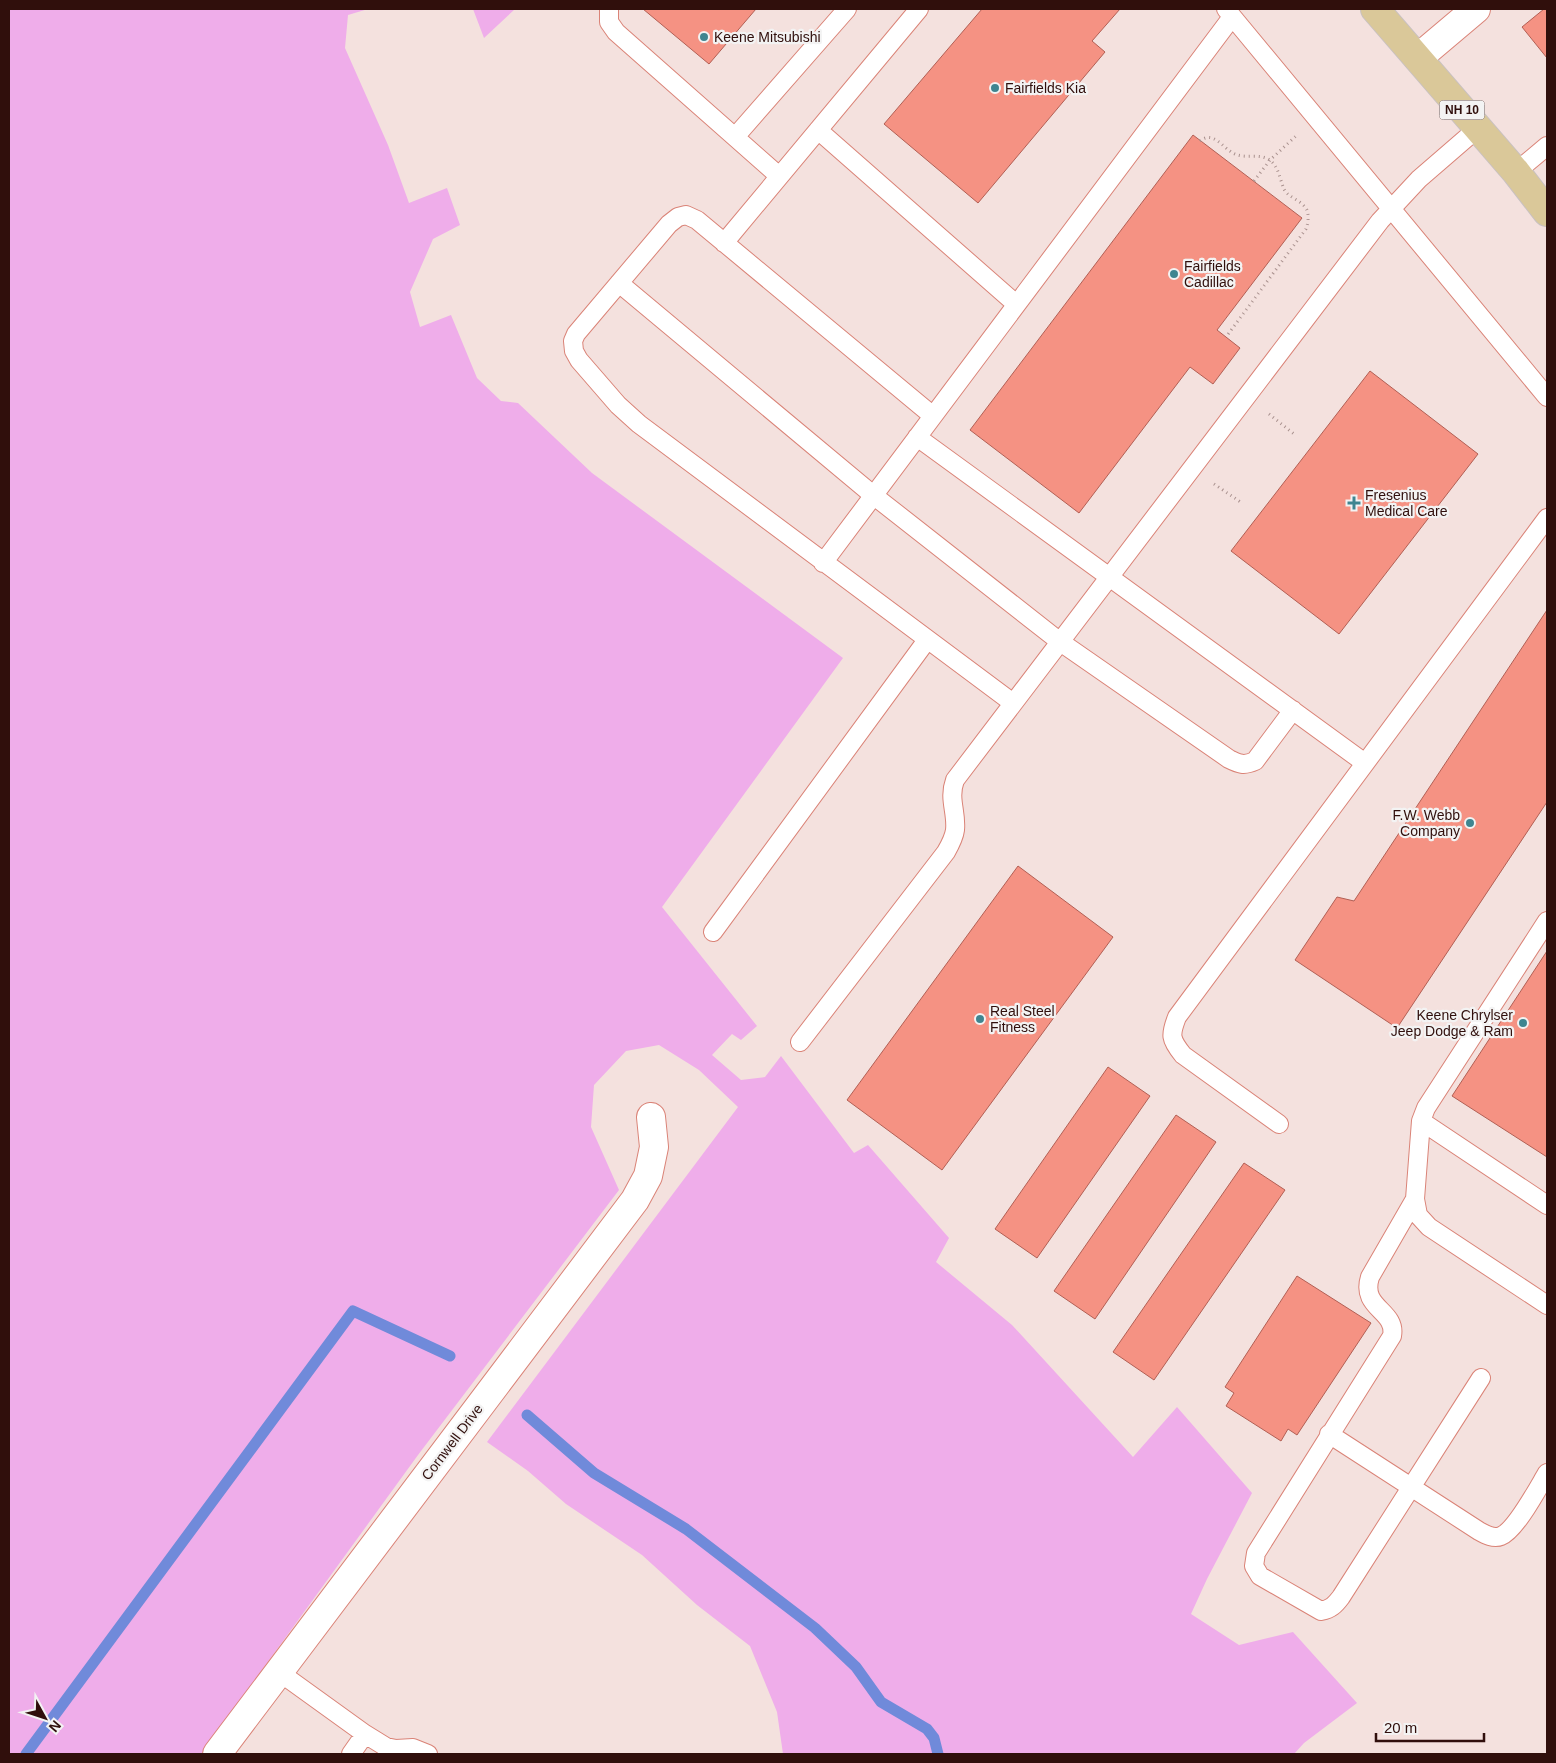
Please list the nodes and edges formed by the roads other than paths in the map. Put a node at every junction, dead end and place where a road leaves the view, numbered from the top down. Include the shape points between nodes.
1 (609, 9) edge
2 (847, 9) edge
3 (919, 9) edge
4 (1376, 9) edge
5 (1476, 9) edge
6 (1228, 13) edge
7 (1418, 58) junction
8 (1478, 128) junction
9 (818, 130) junction
10 (735, 138) junction
11 (1547, 146) edge
12 (1516, 172) junction
13 (779, 176) junction
14 (1391, 208) junction
15 (1547, 212) edge
16 (724, 243) junction
17 (619, 283) junction
18 (1016, 304) junction
19 (1547, 396) edge
20 (933, 416) junction
21 (917, 437) junction
22 (873, 495) junction
23 (1547, 518) edge
24 (823, 563) junction
25 (1108, 576) junction
26 (927, 640) junction
27 (1059, 641) junction
28 (1013, 703) junction
29 (1293, 710) junction
30 (1365, 763) junction
31 (1547, 921) edge
32 (714, 932) dead end
33 (800, 1042) dead end
34 (651, 1117) dead end
35 (1421, 1121) junction
36 (1279, 1124) dead end
37 (1415, 1199) junction
38 (1547, 1205) edge
39 (1545, 1299) edge
40 (1481, 1378) dead end
41 (1329, 1434) junction
42 (1547, 1473) edge
43 (1411, 1487) junction
44 (279, 1672) junction
45 (365, 1734) junction
46 (218, 1754) edge
47 (351, 1754) edge
48 (428, 1754) edge

1 - 10 lane via 608,22 616,32
2 - 10 lane
3 - 9 lane
4 - 7 main road, NH 10
5 - 7 street
6 - 14 lane
6 - 18 lane
7 - 8 main road, NH 10
8 - 12 main road, NH 10
8 - 14 lane
9 - 13 lane
9 - 18 lane
10 - 13 lane
11 - 12 lane
12 - 15 main road, NH 10
13 - 16 lane
14 - 19 lane
14 - 25 lane
16 - 17 lane via 696,220 686,215 678,217
16 - 20 lane
17 - 22 lane
17 - 24 lane via 576,334 574,351 579,360 639,424
18 - 20 lane
20 - 21 lane
21 - 22 lane
21 - 25 lane
22 - 24 lane
22 - 27 lane
23 - 30 lane
24 - 26 lane
25 - 27 lane
25 - 29 lane
26 - 28 lane
26 - 32 lane
27 - 28 lane
27 - 29 lane via 1239,764 1255,761
28 - 33 lane via 955,780 951,796 955,830 946,852
29 - 30 lane
30 - 36 lane via 1177,1017 1171,1032 1175,1045 1183,1054
31 - 35 lane via 1426,1108
34 - 44 street, Cornwell Drive via 654,1147 648,1176 635,1200
35 - 37 lane
35 - 38 lane
37 - 39 lane via 1418,1215 1429,1228
37 - 41 lane via 1367,1286 1372,1302 1391,1324 1392,1336
40 - 43 lane
41 - 43 lane
41 - 43 lane via 1256,1552 1254,1566 1260,1576 1321,1611 1328,1610 1341,1598
42 - 43 lane via 1517,1522 1501,1536 1491,1537 1479,1531
44 - 45 lane
44 - 46 street, Cornwell Drive
45 - 47 lane
45 - 48 lane via 386,1747 413,1748

